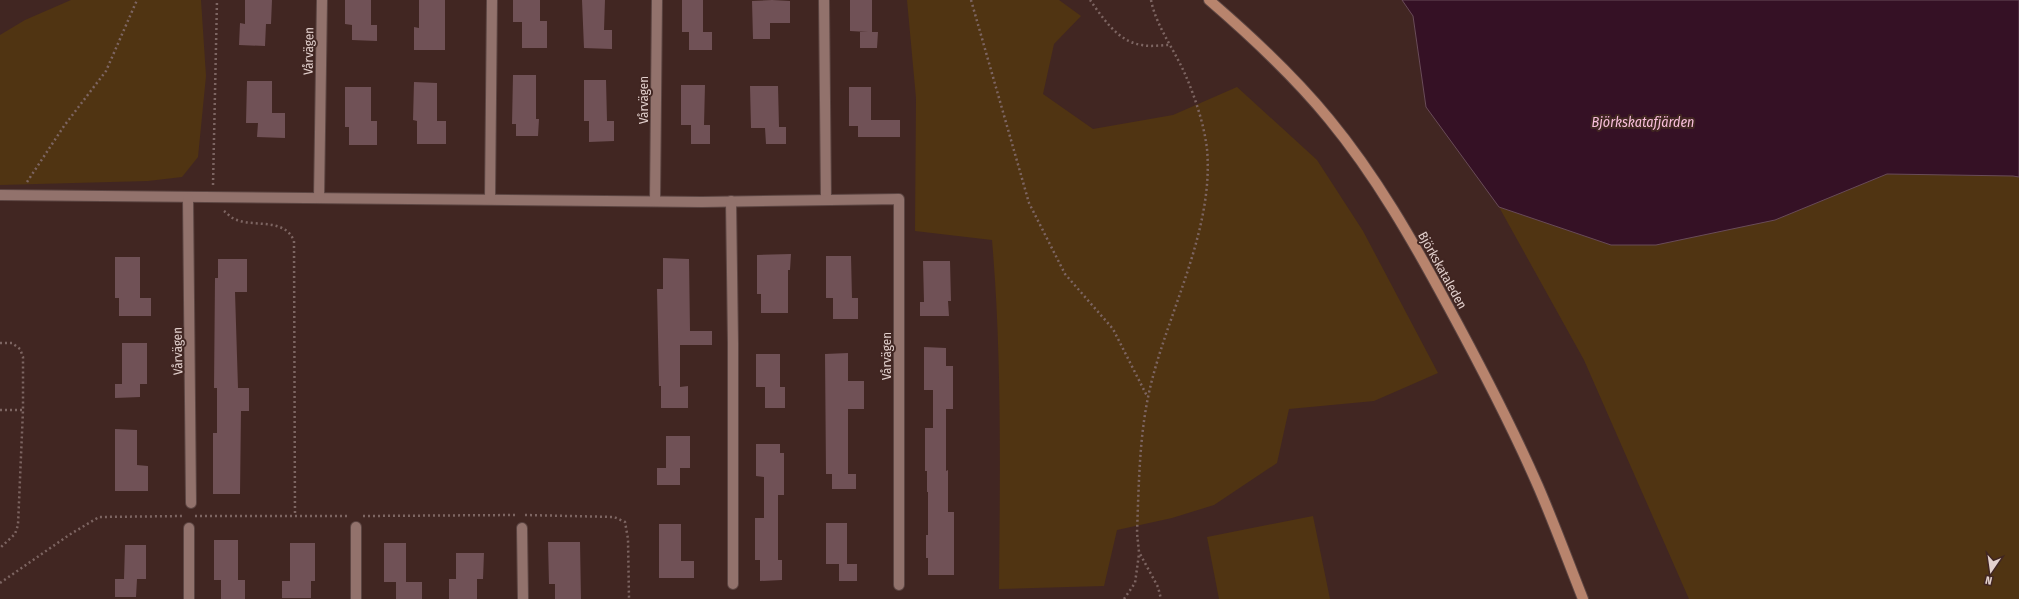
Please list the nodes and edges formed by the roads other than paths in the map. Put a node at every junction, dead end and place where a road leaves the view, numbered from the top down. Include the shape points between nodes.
1 (322, 0) edge
2 (492, 0) edge
3 (657, 0) edge
4 (824, 0) edge
5 (1209, 0) edge
6 (0, 195) edge
7 (188, 198) junction
8 (319, 198) junction
9 (490, 199) junction
10 (826, 200) junction
11 (655, 201) junction
12 (731, 201) junction
13 (191, 504) dead end
14 (356, 527) dead end
15 (189, 528) dead end
16 (522, 528) dead end
17 (733, 584) dead end
18 (899, 585) dead end
19 (189, 599) edge
20 (356, 599) edge
21 (523, 599) edge
22 (1583, 599) edge

1 - 8 street, Vårvägen
2 - 9 street
3 - 11 street, Vårvägen
4 - 10 street
5 - 22 main road, Björkskataleden via 1267,51 1298,83 1329,118 1388,202 1426,265 1484,372 1538,486
6 - 7 street, Vårvägen
7 - 8 street, Vårvägen
7 - 13 street, Vårvägen
8 - 9 street, Vårvägen
9 - 11 street, Vårvägen
10 - 12 street, Vårvägen
10 - 18 street, Vårvägen via 899,199
11 - 12 street, Vårvägen
12 - 17 street
14 - 20 street
15 - 19 street
16 - 21 street

